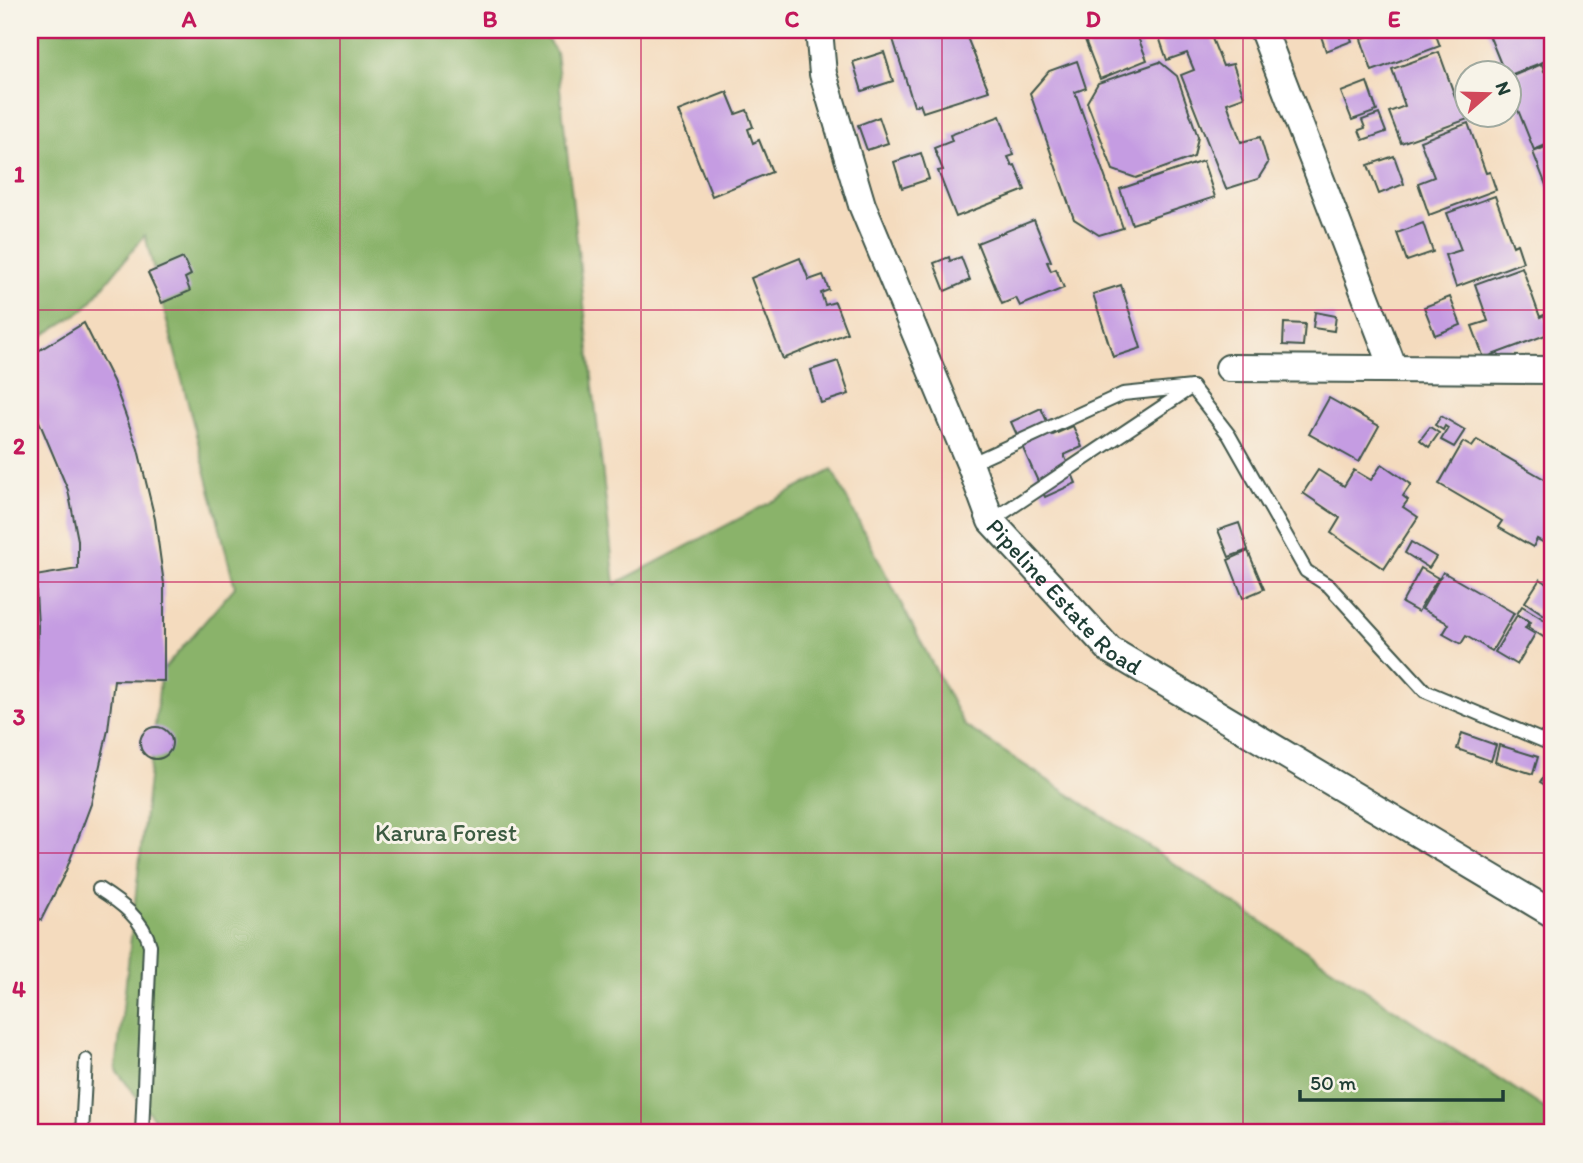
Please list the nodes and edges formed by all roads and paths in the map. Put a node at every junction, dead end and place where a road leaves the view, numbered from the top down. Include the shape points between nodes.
1 (819, 30) edge
2 (1263, 30) edge
3 (1393, 367) junction
4 (1229, 368) dead end
5 (1553, 370) edge
6 (1192, 387) junction
7 (970, 464) junction
8 (991, 521) junction
9 (1553, 745) edge
10 (99, 889) dead end
11 (1553, 914) edge
12 (86, 1060) dead end
13 (82, 1133) edge
14 (142, 1133) edge

1 - 7 street, Pipeline Estate Road via 823,74 862,205
2 - 3 street
3 - 4 street
3 - 5 street
6 - 7 lane via 1123,394
6 - 8 lane
6 - 9 lane via 1229,436 1306,570 1329,586 1425,691
7 - 8 street, Pipeline Estate Road
8 - 11 street, Pipeline Estate Road via 1110,650
10 - 14 lane via 120,902 146,930 150,945
12 - 13 lane

